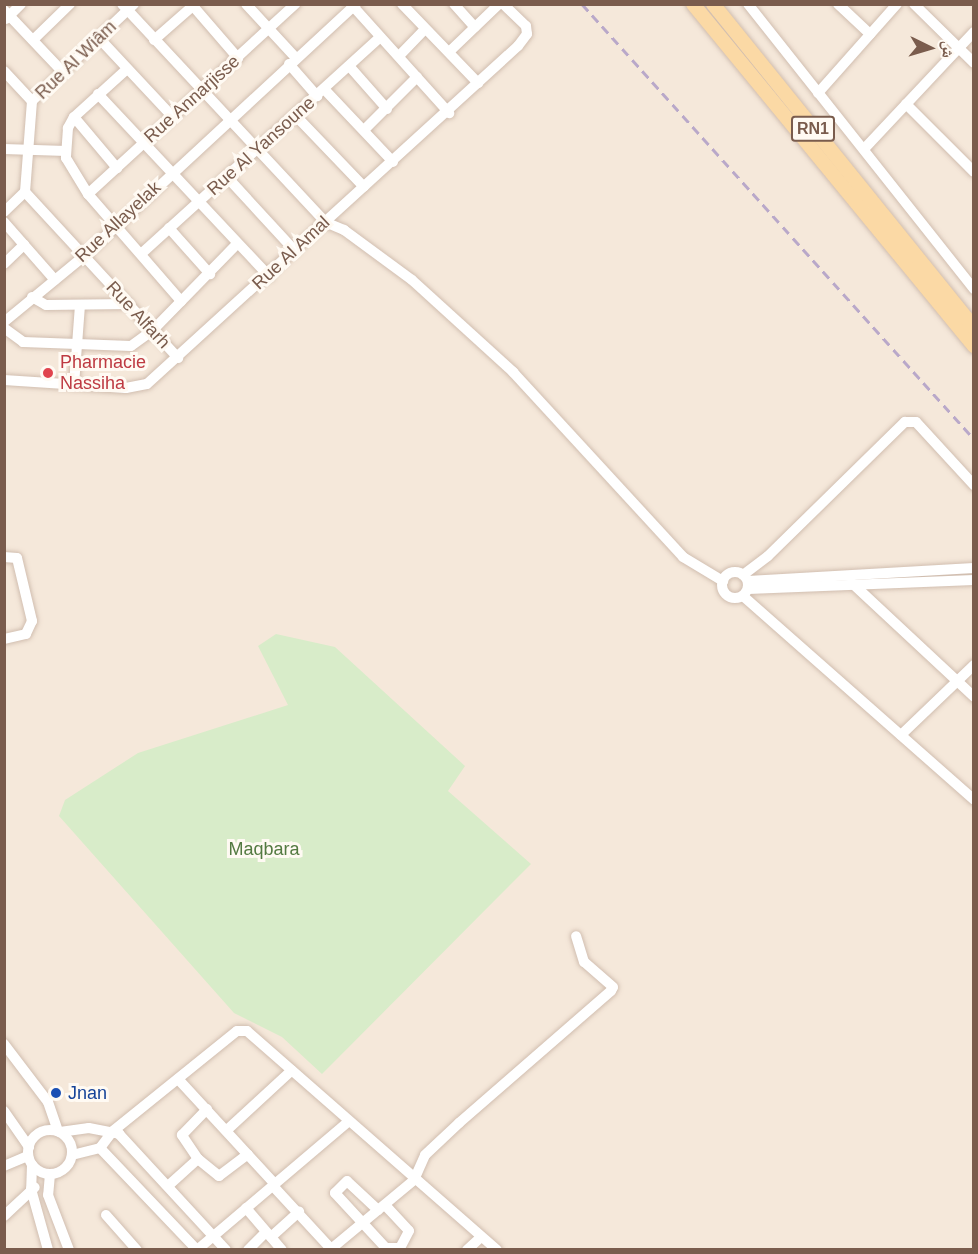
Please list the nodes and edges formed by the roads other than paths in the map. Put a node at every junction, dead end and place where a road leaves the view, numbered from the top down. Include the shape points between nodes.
1 (21, 4) edge
2 (70, 4) edge
3 (246, 4) edge
4 (402, 4) edge
5 (454, 4) edge
6 (501, 4) edge
7 (693, 4) edge
8 (713, 4) edge
9 (748, 4) edge
10 (837, 4) edge
11 (897, 4) edge
12 (914, 4) edge
13 (194, 5) edge
14 (293, 5) edge
15 (354, 5) edge
16 (128, 7) edge
17 (6, 15) edge
18 (475, 27) junction
19 (270, 29) junction
20 (425, 29) junction
21 (974, 32) edge
22 (870, 34) junction
23 (98, 37) junction
24 (380, 37) junction
25 (33, 40) junction
26 (154, 40) junction
27 (958, 48) junction
28 (449, 52) junction
29 (399, 56) junction
30 (238, 58) junction
31 (292, 61) junction
32 (974, 63) edge
33 (350, 67) junction
34 (127, 69) junction
35 (61, 70) junction
36 (4, 71) edge
37 (417, 77) junction
38 (478, 83) junction
39 (202, 90) junction
40 (98, 93) junction
41 (321, 93) junction
42 (818, 93) junction
43 (32, 101) junction
44 (906, 104) junction
45 (387, 110) junction
46 (449, 113) junction
47 (172, 116) junction
48 (296, 116) junction
49 (74, 117) junction
50 (230, 120) junction
51 (364, 130) junction
52 (145, 142) junction
53 (4, 148) edge
54 (30, 149) junction
55 (864, 149) junction
56 (258, 150) junction
57 (66, 151) junction
58 (393, 162) junction
59 (117, 168) junction
60 (172, 172) junction
61 (974, 172) edge
62 (227, 177) junction
63 (364, 187) junction
64 (25, 192) junction
65 (88, 194) junction
66 (198, 202) junction
67 (6, 209) edge
68 (4, 222) edge
69 (325, 222) junction
70 (115, 224) junction
71 (169, 228) junction
72 (237, 244) junction
73 (24, 245) junction
74 (295, 250) junction
75 (141, 254) junction
76 (84, 256) junction
77 (4, 264) edge
78 (210, 274) junction
79 (269, 276) junction
80 (55, 280) junction
81 (974, 289) edge
82 (32, 297) junction
83 (181, 301) junction
84 (129, 304) junction
85 (80, 305) junction
86 (4, 322) edge
87 (4, 328) edge
88 (974, 328) edge
89 (153, 330) junction
90 (77, 345) junction
91 (974, 346) edge
92 (178, 358) junction
93 (4, 380) edge
94 (75, 385) junction
95 (974, 485) edge
96 (4, 557) edge
97 (974, 568) edge
98 (847, 574) junction
99 (974, 580) edge
100 (723, 581) junction
101 (746, 585) junction
102 (855, 586) junction
103 (4, 639) edge
104 (974, 665) edge
105 (956, 681) junction
106 (974, 697) edge
107 (901, 735) junction
108 (974, 800) edge
109 (576, 936) dead end
110 (4, 1044) edge
111 (292, 1070) junction
112 (178, 1079) junction
113 (207, 1109) junction
114 (6, 1115) edge
115 (349, 1121) junction
116 (227, 1130) junction
117 (59, 1131) junction
118 (113, 1131) junction
119 (100, 1148) junction
120 (248, 1154) junction
121 (72, 1155) junction
122 (30, 1156) junction
123 (198, 1159) junction
124 (4, 1166) edge
125 (48, 1179) junction
126 (414, 1180) junction
127 (169, 1185) junction
128 (274, 1185) junction
129 (31, 1189) junction
130 (381, 1207) junction
131 (246, 1208) junction
132 (299, 1212) junction
133 (106, 1215) dead end
134 (4, 1216) edge
135 (363, 1222) junction
136 (268, 1235) junction
137 (213, 1236) junction
138 (481, 1237) junction
139 (331, 1249) edge
140 (398, 1249) edge
141 (48, 1250) edge
142 (69, 1250) edge
143 (136, 1250) edge
144 (197, 1250) edge
145 (226, 1250) edge
146 (248, 1250) edge
147 (282, 1250) edge
148 (467, 1250) edge
149 (496, 1250) edge

1 - 17 street
2 - 25 street
3 - 19 street
4 - 20 street
5 - 18 street
6 - 18 street
6 - 38 street, Rue Al Amal via 521,20 527,30 525,38
7 - 91 main road, RN1
8 - 88 main road, RN1
9 - 42 street
10 - 22 street
11 - 22 street
12 - 27 street
13 - 26 street
13 - 30 street
14 - 19 street, Rue Annarjisse
15 - 24 street
15 - 31 street, Rue Allayelak
16 - 23 street, Rue Al Wiâm
16 - 26 street
17 - 25 street
18 - 28 street
19 - 30 street, Rue Annarjisse
19 - 31 street
20 - 28 street
20 - 29 street
21 - 27 street
22 - 42 street
23 - 34 street
23 - 35 street, Rue Al Wiâm
24 - 29 street
24 - 33 street, Rue Al Yansoune
25 - 35 street
26 - 39 street
27 - 32 street
27 - 44 street
28 - 38 street
29 - 37 street
30 - 39 street, Rue Annarjisse
31 - 41 street
31 - 50 street, Rue Allayelak
33 - 41 street, Rue Al Yansoune
33 - 45 street
34 - 40 street
34 - 47 street
35 - 43 street, Rue Al Wiâm
36 - 43 street
37 - 45 street
37 - 46 street
38 - 46 street, Rue Al Amal
39 - 47 street, Rue Annarjisse
39 - 50 street
40 - 49 street
40 - 52 street
41 - 48 street, Rue Al Yansoune
41 - 51 street
42 - 55 street
43 - 54 street, Rue Al Wiâm
44 - 55 street
44 - 61 street
45 - 51 street
46 - 58 street, Rue Al Amal
47 - 52 street, Rue Annarjisse
48 - 56 street, Rue Al Yansoune
48 - 63 street
49 - 57 street
49 - 59 street
50 - 56 street
50 - 60 street, Rue Allayelak
51 - 58 street
52 - 59 street, Rue Annarjisse
52 - 60 street
53 - 54 street
54 - 57 street
54 - 64 street, Rue Al Wiâm
55 - 81 street
56 - 62 street, Rue Al Yansoune
56 - 69 street
57 - 65 street via 68,163
58 - 63 street, Rue Al Amal
59 - 65 street, Rue Annarjisse
60 - 66 street
60 - 70 street, Rue Allayelak
62 - 66 street, Rue Al Yansoune
62 - 74 street
63 - 69 street, Rue Al Amal
64 - 67 street
64 - 76 street, Rue Alfarh
65 - 70 street
66 - 71 street, Rue Al Yansoune
66 - 72 street
68 - 73 street
69 - 74 street, Rue Al Amal
69 - 100 street via 344,230 412,280 513,372 683,557
70 - 75 street
70 - 76 street, Rue Allayelak
71 - 75 street, Rue Al Yansoune
71 - 78 street
72 - 78 street
72 - 79 street
73 - 77 street
73 - 80 street
74 - 79 street, Rue Al Amal
75 - 83 street
76 - 80 street, Rue Allayelak
76 - 84 street, Rue Alfarh
78 - 83 street
79 - 92 street, Rue Al Amal
80 - 82 street, Rue Allayelak
82 - 85 street via 46,305
82 - 86 street, Rue Allayelak
83 - 89 street
84 - 85 street
84 - 89 street, Rue Alfarh
85 - 90 street
87 - 90 street via 23,342
89 - 90 street via 131,345
89 - 92 street, Rue Alfarh
90 - 94 street
92 - 94 street, Rue Al Amal via 142,387
93 - 94 street, Rue Al Amal
95 - 101 street via 916,422 905,422 768,556
96 - 103 street via 17,558 32,621 26,634
97 - 98 street
98 - 101 street
98 - 102 street
99 - 102 street
100 - 101 street via 731,573
100 - 101 street via 728,596
101 - 102 street
101 - 107 street
102 - 105 street
104 - 105 street
105 - 106 street
105 - 107 street
107 - 108 street
109 - 126 street via 584,962 613,987 610,992 425,1155
110 - 117 street via 48,1102
111 - 112 street via 251,1033 241,1030
111 - 115 street
111 - 116 street
112 - 113 street
112 - 118 street
113 - 116 street
113 - 123 street via 182,1136
114 - 122 street
115 - 126 street
115 - 128 street
116 - 120 street
117 - 118 street
117 - 121 street via 68,1139
117 - 122 street via 40,1132
118 - 119 street
118 - 127 street via 127,1140
119 - 121 street
119 - 144 street
120 - 123 street via 219,1176
120 - 128 street
121 - 125 street via 62,1171
122 - 124 street
122 - 125 street
122 - 129 street
123 - 127 street
125 - 129 street
125 - 142 street
126 - 130 street
126 - 138 street
127 - 137 street
128 - 131 street
128 - 132 street
129 - 134 street
129 - 141 street
130 - 135 street
130 - 135 street via 351,1183 342,1184 336,1198
130 - 140 street via 409,1231
131 - 136 street
131 - 137 street
132 - 136 street
132 - 139 street
133 - 143 street
135 - 139 street
135 - 140 street via 386,1248
136 - 146 street
136 - 147 street
137 - 144 street
137 - 145 street
138 - 148 street
138 - 149 street

